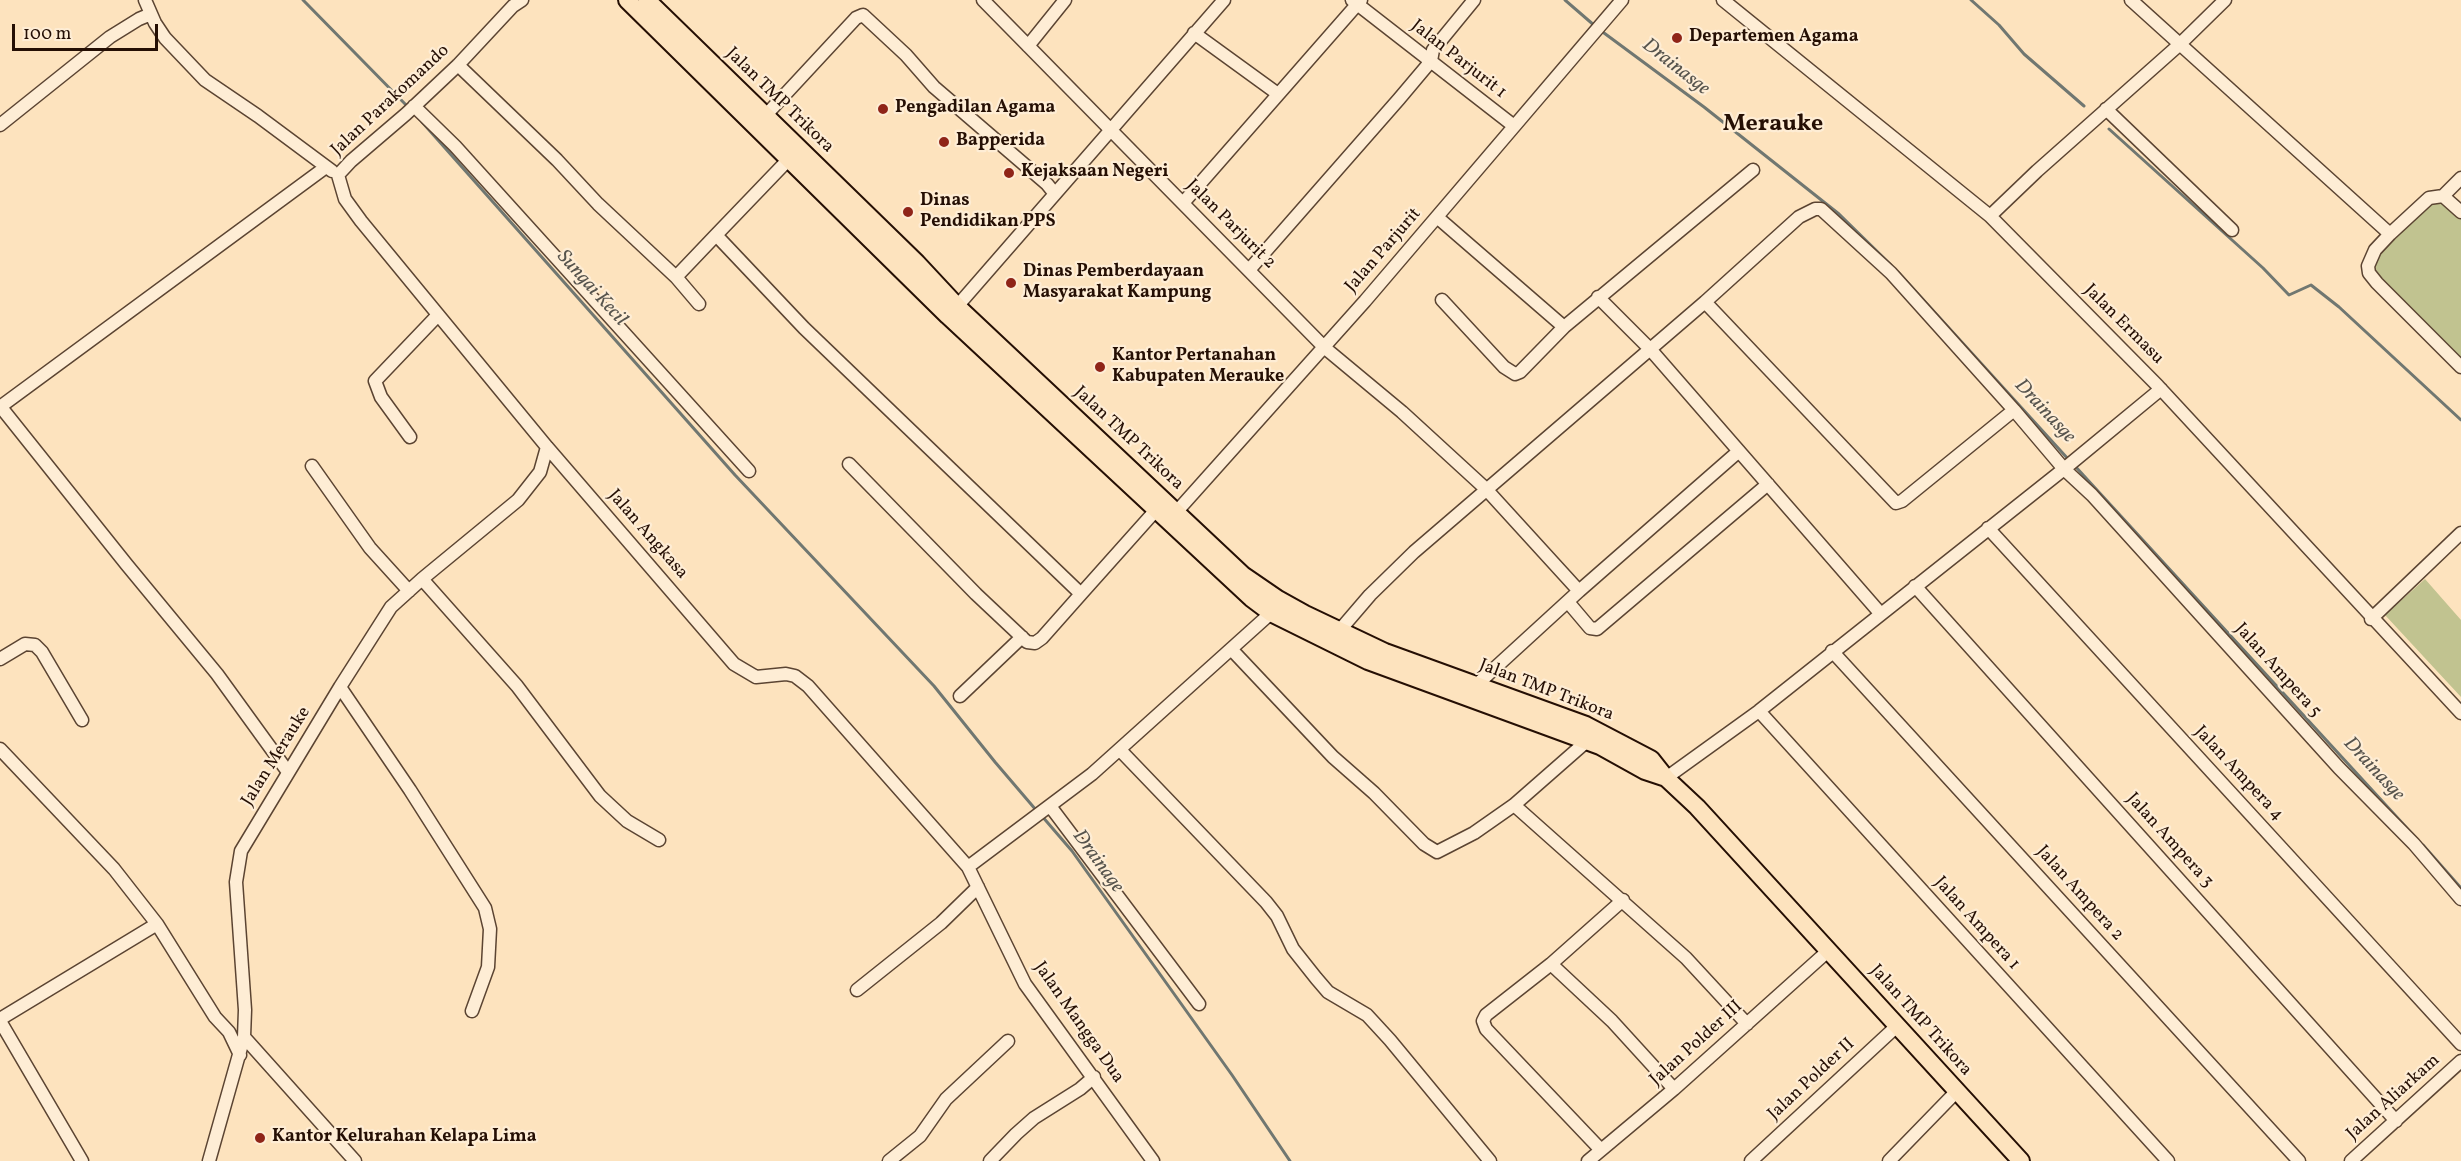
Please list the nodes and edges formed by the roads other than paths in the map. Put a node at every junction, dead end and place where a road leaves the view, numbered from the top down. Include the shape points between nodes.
1 (146, 0) edge
2 (627, 0) edge
3 (647, 0) edge
4 (983, 0) edge
5 (1065, 0) edge
6 (1224, 0) edge
7 (1474, 0) edge
8 (1622, 0) edge
9 (1723, 0) edge
10 (2130, 0) edge
11 (2225, 0) edge
12 (1357, 1) edge
13 (517, 2) edge
14 (151, 14) junction
15 (1194, 33) junction
16 (2179, 45) junction
17 (1028, 46) junction
18 (1431, 60) junction
19 (458, 65) junction
20 (1278, 94) junction
21 (411, 109) junction
22 (2106, 109) junction
23 (766, 115) junction
24 (0, 124) edge
25 (1514, 126) junction
26 (1110, 129) junction
27 (773, 134) junction
28 (788, 160) junction
29 (326, 167) junction
30 (1753, 170) dead end
31 (338, 175) junction
32 (2461, 178) edge
33 (1055, 194) junction
34 (2443, 195) junction
35 (1183, 203) junction
36 (2461, 212) edge
37 (1990, 216) junction
38 (1437, 217) junction
39 (2232, 231) dead end
40 (2390, 234) junction
41 (716, 235) junction
42 (1249, 270) junction
43 (676, 277) junction
44 (1598, 297) junction
45 (1442, 300) dead end
46 (1705, 302) junction
47 (699, 304) dead end
48 (953, 311) junction
49 (438, 315) junction
50 (1564, 327) junction
51 (1325, 348) junction
52 (1650, 349) junction
53 (2461, 367) edge
54 (2161, 389) junction
55 (0, 407) edge
56 (2014, 410) junction
57 (410, 437) dead end
58 (547, 447) junction
59 (1739, 451) junction
60 (849, 464) dead end
61 (312, 466) dead end
62 (2064, 469) junction
63 (749, 471) dead end
64 (1768, 484) junction
65 (1486, 489) junction
66 (1167, 515) junction
67 (1988, 528) junction
68 (2461, 533) edge
69 (422, 579) junction
70 (1915, 586) junction
71 (409, 591) junction
72 (1579, 591) junction
73 (1081, 594) junction
74 (1568, 602) junction
75 (1271, 613) junction
76 (1880, 613) junction
77 (2371, 618) junction
78 (1340, 630) junction
79 (1022, 637) junction
80 (1232, 650) junction
81 (1832, 651) junction
82 (0, 659) edge
83 (340, 687) junction
84 (1471, 691) junction
85 (960, 696) dead end
86 (1759, 711) junction
87 (2461, 713) edge
88 (82, 720) dead end
89 (1587, 741) junction
90 (1120, 750) junction
91 (0, 751) edge
92 (288, 772) junction
93 (1666, 778) junction
94 (1514, 805) junction
95 (1047, 808) junction
96 (659, 840) dead end
97 (968, 867) junction
98 (978, 887) junction
99 (2461, 899) edge
100 (1623, 900) junction
101 (157, 924) junction
102 (1828, 951) junction
103 (1551, 964) junction
104 (857, 990) dead end
105 (1199, 1004) dead end
106 (472, 1011) dead end
107 (0, 1020) edge
108 (1747, 1024) junction
109 (1898, 1025) junction
110 (244, 1037) junction
111 (1008, 1041) dead end
112 (2461, 1044) edge
113 (240, 1055) junction
114 (2461, 1061) edge
115 (1094, 1077) junction
116 (1674, 1089) junction
117 (1957, 1091) junction
118 (2396, 1121) junction
119 (1601, 1150) junction
120 (82, 1161) edge
121 (208, 1161) edge
122 (355, 1161) edge
123 (889, 1161) edge
124 (990, 1161) edge
125 (1152, 1161) edge
126 (1490, 1161) edge
127 (1588, 1161) edge
128 (1751, 1161) edge
129 (1889, 1161) edge
130 (2021, 1161) edge
131 (2168, 1161) edge
132 (2299, 1161) edge
133 (2351, 1161) edge

1 - 14 street, Jalan Parakomando
2 - 27 highway, Jalan TMP Trikora
3 - 23 highway, Jalan TMP Trikora
4 - 17 street, Jalan Parjurit 2
5 - 17 street
6 - 15 street
7 - 18 street via 1433,50
8 - 25 street, Jalan Parjurit
9 - 37 street, Jalan Ermasu
10 - 16 street
11 - 16 street
12 - 18 street, Jalan Parjurit 1
12 - 20 street
13 - 19 street, Jalan Parakomando
14 - 24 street via 110,37
14 - 29 street, Jalan Parakomando via 165,38 197,72
15 - 20 street
15 - 26 street
16 - 22 street
16 - 40 street
17 - 26 street, Jalan Parjurit 2
18 - 25 street, Jalan Parjurit 1
18 - 42 street
19 - 21 street, Jalan Parakomando
19 - 43 street
20 - 35 street
21 - 31 street, Jalan Parakomando
21 - 63 street via 455,146
22 - 37 street
22 - 39 street
23 - 27 highway, Jalan TMP Trikora
23 - 33 street via 863,15 934,87
25 - 38 street, Jalan Parjurit
26 - 33 street
26 - 35 street, Jalan Parjurit 2
27 - 28 highway, Jalan TMP Trikora
27 - 48 highway, Jalan TMP Trikora via 917,263
28 - 41 street
28 - 48 highway, Jalan TMP Trikora
29 - 31 street, Jalan Parakomando
29 - 55 street
30 - 44 street
31 - 49 street, Jalan Angkasa via 352,210
32 - 34 street
33 - 48 street
34 - 36 street
34 - 40 street via 2421,205
35 - 42 street, Jalan Parjurit 2
37 - 54 street, Jalan Ermasu
38 - 50 street
38 - 51 street, Jalan Parjurit
40 - 53 street via 2371,257 2369,273
41 - 43 street
41 - 73 street via 804,328
42 - 51 street, Jalan Parjurit 2
43 - 47 street
44 - 50 street
44 - 52 street
45 - 50 street via 1503,367 1515,374
46 - 52 street
46 - 56 street via 1896,502
46 - 56 street, Jalan Ampera 5 via 1799,217 1821,209 1891,273
48 - 66 highway, Jalan TMP Trikora
48 - 66 highway, Jalan TMP Trikora via 1066,425
49 - 57 street via 375,381 381,397
49 - 58 street, Jalan Angkasa
51 - 65 street, Jalan Parjurit 2
51 - 66 street, Jalan Parjurit
52 - 59 street
52 - 65 street
54 - 62 street
54 - 77 street, Jalan Ermasu
55 - 92 street via 217,674
56 - 62 street, Jalan Ampera 5
58 - 69 street, Jalan Merauke via 540,472 518,500
58 - 97 street, Jalan Angkasa via 734,664 756,677 786,674 808,686
59 - 64 street
59 - 72 street
60 - 79 street
61 - 71 street via 370,548
62 - 67 street
62 - 99 street, Jalan Ampera 5
64 - 74 street via 1597,629 1590,628
64 - 76 street
65 - 72 street, Jalan Parjurit 2
65 - 78 street via 1393,572
66 - 73 street, Jalan Parjurit
66 - 75 highway, Jalan TMP Trikora via 1224,575
66 - 78 highway, Jalan TMP Trikora via 1278,599
67 - 70 street
67 - 112 street, Jalan Ampera 4
68 - 77 street
69 - 71 street, Jalan Merauke
69 - 96 street via 517,686 600,796 627,821
70 - 76 street
70 - 118 street, Jalan Ampera 3
71 - 83 street, Jalan Merauke via 379,624
72 - 74 street
73 - 79 street, Jalan Parjurit via 1042,638 1035,643
74 - 84 street
75 - 80 street
75 - 84 highway, Jalan TMP Trikora via 1368,661
76 - 81 street
77 - 87 street, Jalan Ermasu
78 - 84 highway, Jalan TMP Trikora
79 - 85 street
80 - 90 street
80 - 94 street via 1333,757 1431,849 1446,849
81 - 86 street
81 - 132 street, Jalan Ampera 2
82 - 88 street via 25,644 35,645
83 - 92 street, Jalan Merauke
83 - 106 street via 485,908 490,929 488,967
84 - 89 highway, Jalan TMP Trikora
84 - 93 highway, Jalan TMP Trikora via 1586,725 1651,759
86 - 93 street
86 - 131 street, Jalan Ampera 1
89 - 93 highway, Jalan TMP Trikora
89 - 94 street
90 - 95 street
90 - 126 street via 1266,902 1293,949 1328,992 1367,1015
91 - 101 street via 114,868
92 - 110 street, Jalan Merauke via 241,850 237,865
93 - 102 highway, Jalan TMP Trikora
94 - 100 street
95 - 97 street
95 - 105 street
97 - 98 street, Jalan Mangga Dua
98 - 104 street via 934,929
98 - 115 street, Jalan Mangga Dua via 1025,984
100 - 103 street
100 - 108 street via 1686,958
101 - 107 street
101 - 113 street via 229,1032
102 - 108 street, Jalan Polder III
102 - 109 highway, Jalan TMP Trikora
103 - 116 street via 1612,1021
103 - 119 street via 1483,1021 1486,1029
107 - 120 street
108 - 116 street, Jalan Polder III
109 - 117 highway, Jalan TMP Trikora
109 - 128 street, Jalan Polder II
110 - 113 street, Jalan Merauke
110 - 122 street
111 - 123 street via 946,1099 920,1136
113 - 121 street, Jalan Merauke
114 - 118 street, Jalan Aliarkam
115 - 124 street via 1034,1118
115 - 125 street, Jalan Mangga Dua
116 - 119 street, Jalan Polder III
117 - 129 street
117 - 130 highway, Jalan TMP Trikora
118 - 133 street, Jalan Aliarkam
119 - 127 street, Jalan Polder III

